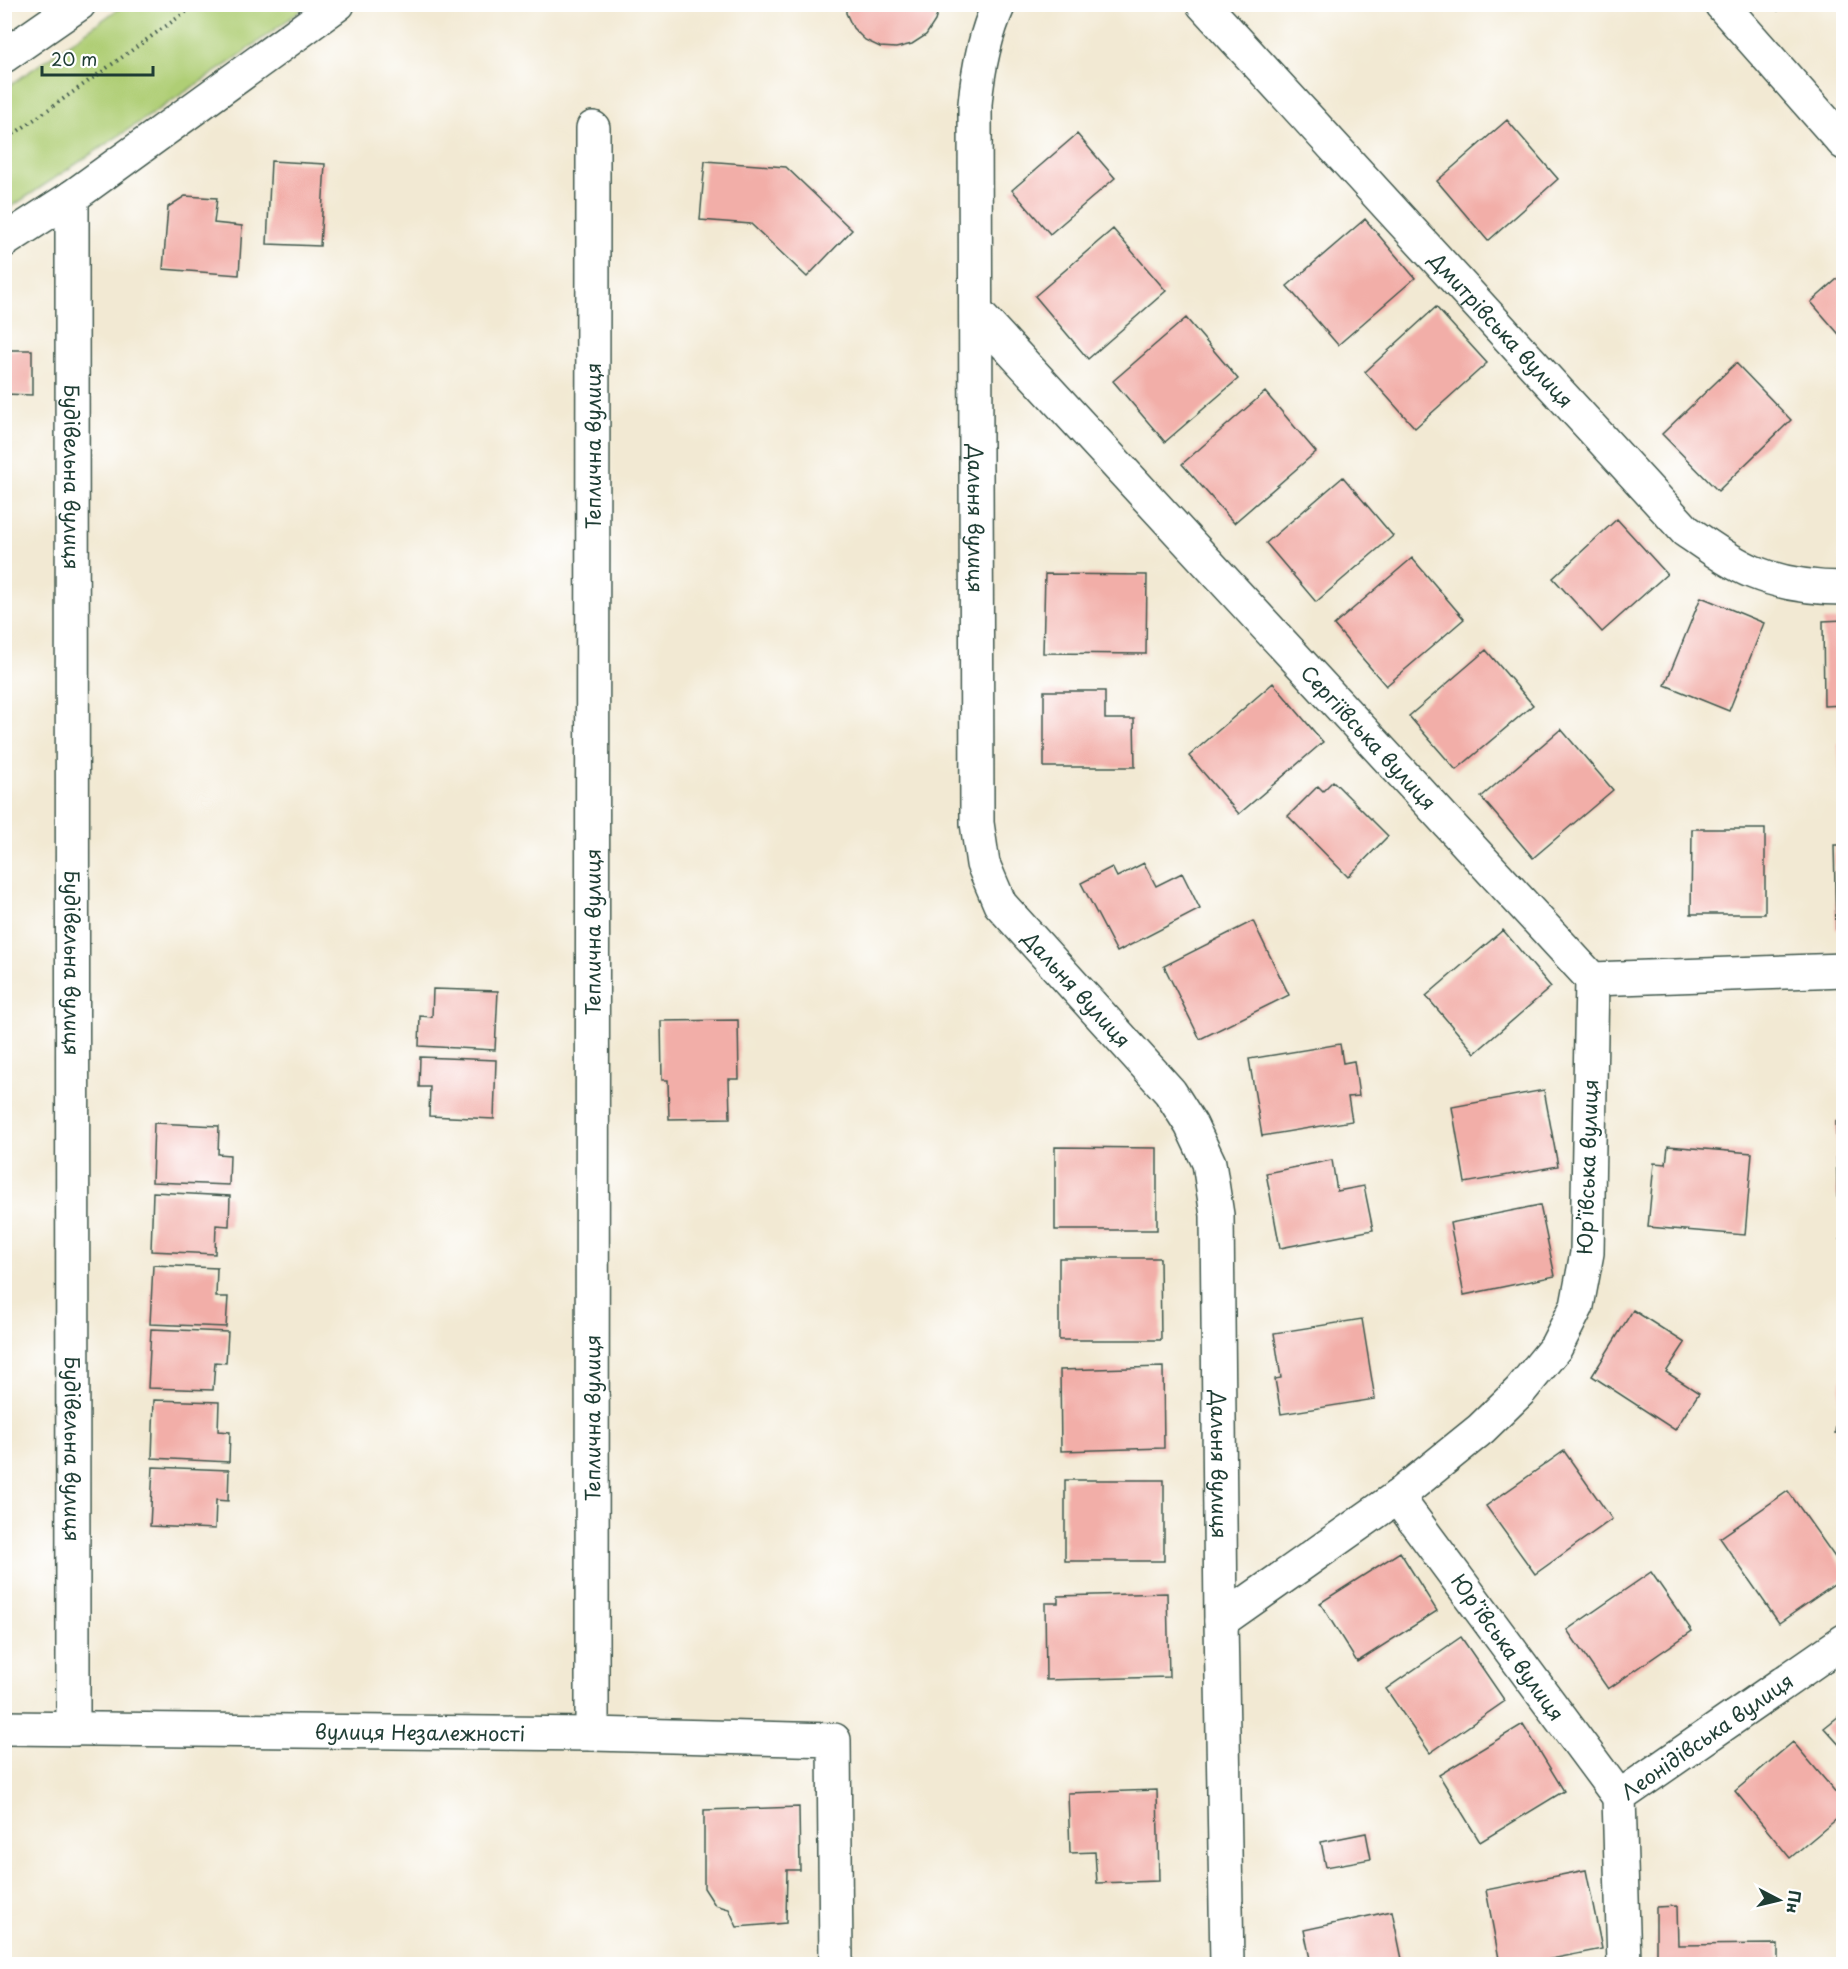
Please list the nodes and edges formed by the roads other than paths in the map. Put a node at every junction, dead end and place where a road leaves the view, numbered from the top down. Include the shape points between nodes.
1 (79, 4) edge
2 (338, 4) edge
3 (999, 4) edge
4 (1203, 4) edge
5 (1720, 4) edge
6 (4, 56) edge
7 (593, 128) dead end
8 (1844, 142) edge
9 (72, 197) junction
10 (4, 241) edge
11 (976, 312) junction
12 (1844, 588) edge
13 (1844, 970) edge
14 (1592, 979) junction
15 (1397, 1497) junction
16 (1221, 1621) junction
17 (1844, 1641) edge
18 (4, 1728) edge
19 (73, 1729) junction
20 (592, 1734) junction
21 (1619, 1797) junction
22 (836, 1965) edge
23 (1227, 1965) edge
24 (1624, 1965) edge

1 - 6 street
2 - 9 street
3 - 11 street, Дальня вулиця via 979,66 975,104
4 - 12 street, Дмитрівська вулиця via 1686,531 1753,572 1794,583
5 - 8 street
7 - 20 street, Теплична вулиця
9 - 10 street
9 - 19 street, Будівельна вулиця
11 - 14 street, Сергіївська вулиця
11 - 16 street, Дальня вулиця via 977,823 983,864 1000,904 1170,1092 1209,1163 1217,1215
13 - 14 street
14 - 15 street, Юрʼївська вулиця via 1587,1253 1577,1306 1556,1347 1520,1391 1481,1429
15 - 16 street, Юрʼївська вулиця
15 - 21 street, Юрʼївська вулиця
16 - 23 street, Дальня вулиця
17 - 21 street, Леонідівська вулиця
18 - 19 street, вулиця Незалежності
19 - 20 street, вулиця Незалежності
20 - 22 street, вулиця Незалежності via 834,1740
21 - 24 street, Леонідівська вулиця

